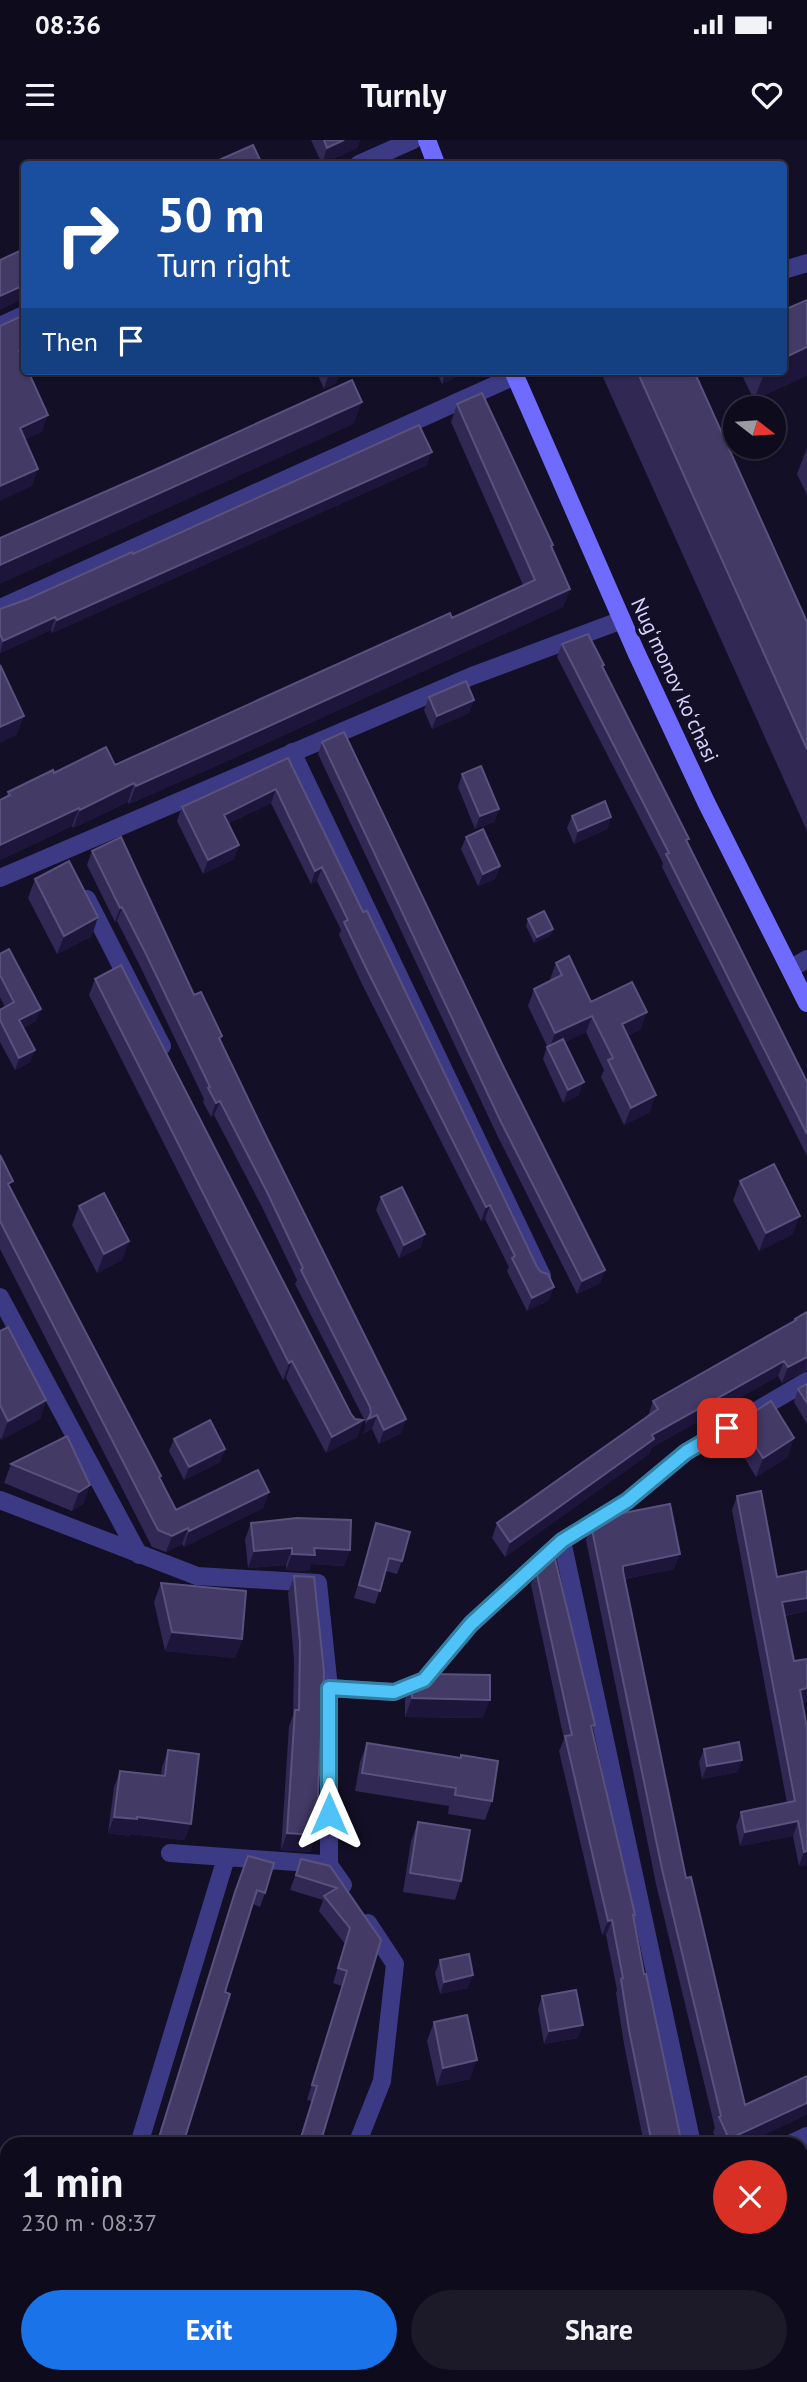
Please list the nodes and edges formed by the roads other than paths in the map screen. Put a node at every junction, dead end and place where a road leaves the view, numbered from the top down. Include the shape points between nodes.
1 (413, 140) edge
2 (427, 140) edge
3 (366, 161) edge
4 (435, 161) edge
5 (807, 263) edge
6 (787, 269) edge
7 (21, 316) edge
8 (0, 326) edge
9 (510, 375) edge
10 (515, 375) edge
11 (0, 608) edge
12 (622, 621) junction
13 (292, 752) junction
14 (70, 865) junction
15 (0, 878) edge
16 (807, 959) edge
17 (790, 969) junction
18 (807, 1003) edge
19 (171, 1064) edge
20 (542, 1276) edge
21 (0, 1297) edge
22 (807, 1381) edge
23 (0, 1500) edge
24 (562, 1541) junction
25 (139, 1555) junction
26 (329, 1688) junction
27 (170, 1853) dead end
28 (226, 1858) junction
29 (329, 1865) junction
30 (141, 2137) edge
31 (360, 2137) edge
32 (690, 2137) edge

1 - 3 street
2 - 4 main road
5 - 6 street
7 - 8 street
9 - 11 street
10 - 12 main road, Nugʻmonov koʻchasi
12 - 13 street via 472,676
12 - 17 main road, Nugʻmonov koʻchasi
13 - 14 street
13 - 20 street
14 - 15 street
14 - 19 street
16 - 17 street
17 - 18 main road, Nugʻmonov koʻchasi
21 - 25 street
22 - 24 street via 686,1452 627,1501
23 - 25 street
24 - 26 street via 471,1624 424,1680 394,1692
24 - 32 street
25 - 26 street via 197,1576 318,1583
26 - 29 street
27 - 28 street
28 - 29 street
28 - 30 street
29 - 31 street via 395,1964 382,2081

